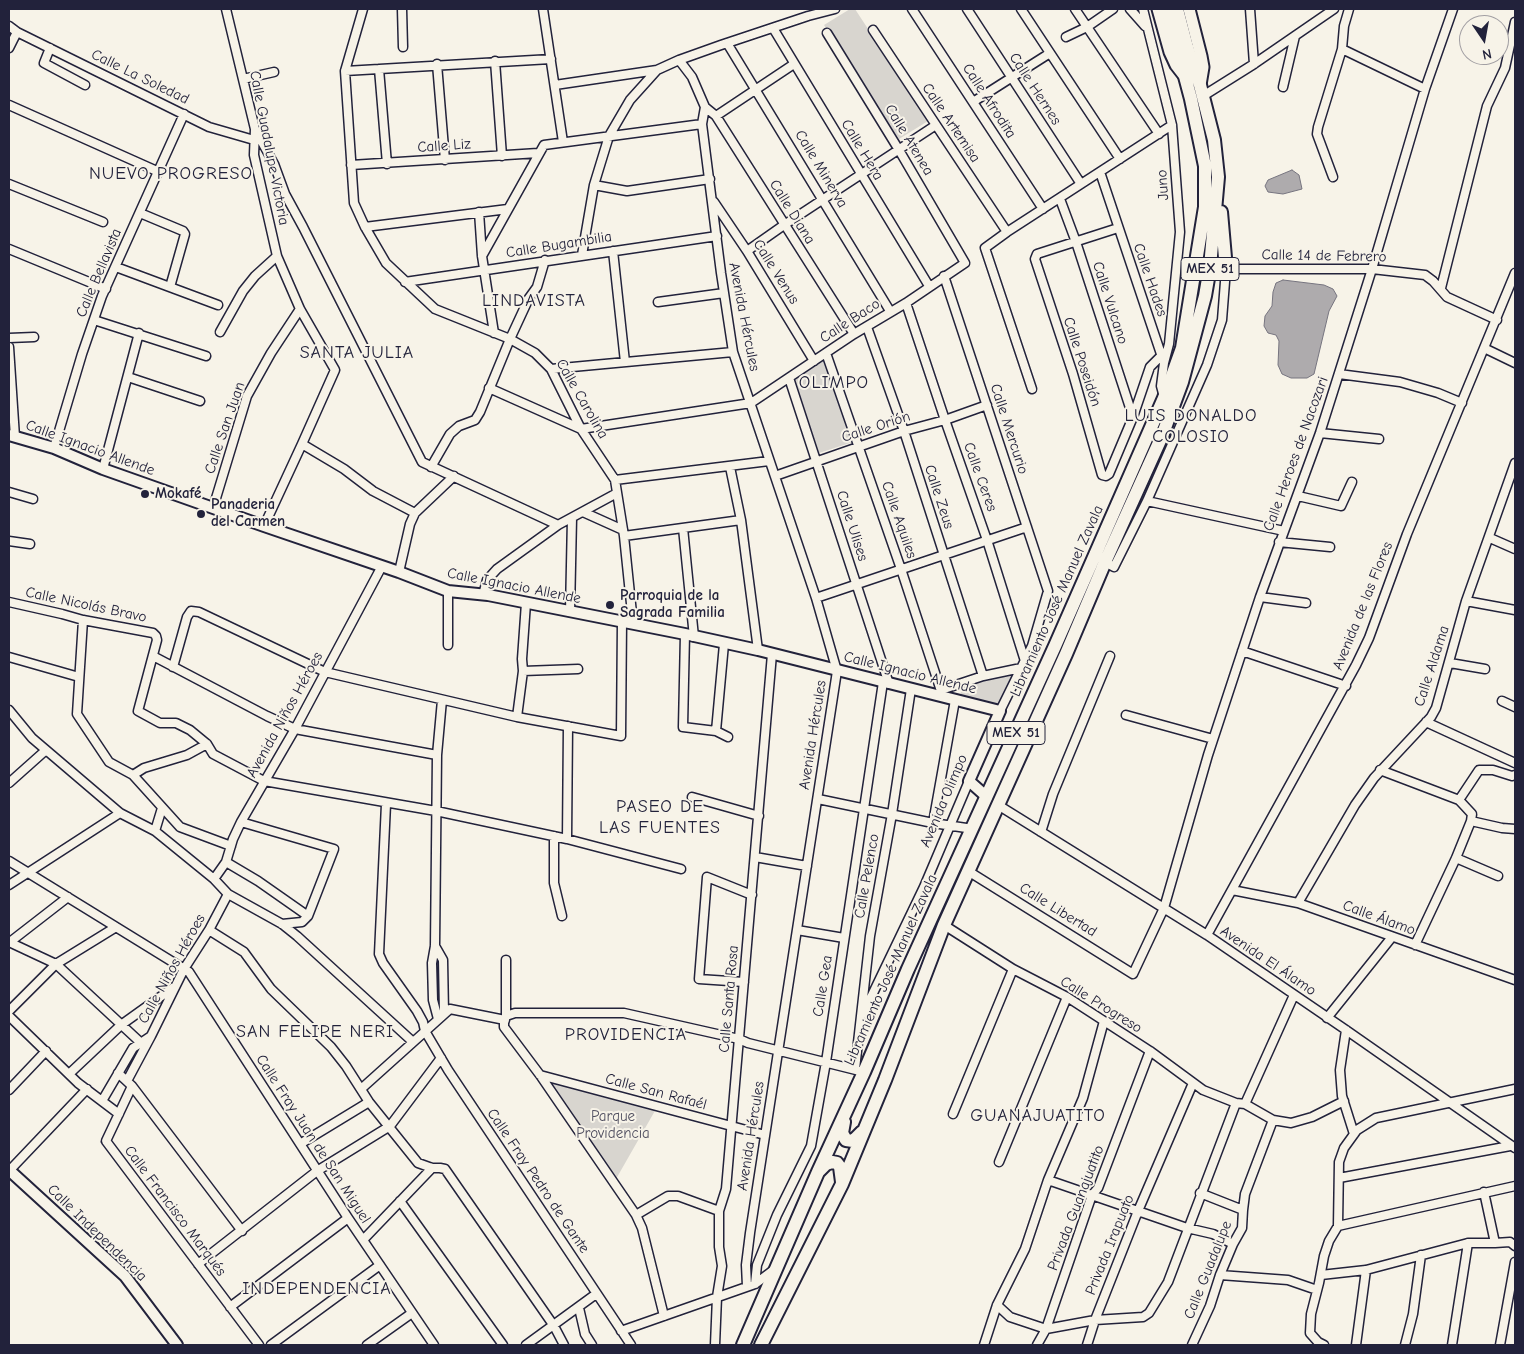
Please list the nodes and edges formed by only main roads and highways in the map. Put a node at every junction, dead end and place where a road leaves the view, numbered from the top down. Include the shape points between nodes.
1 (1158, 9) edge
2 (1167, 9) edge
3 (1177, 9) edge
4 (1189, 9) edge
5 (1183, 74) junction
6 (1201, 90) junction
7 (1218, 177) junction
8 (1226, 269) road end
9 (844, 1116) junction
10 (867, 1124) junction
11 (818, 1172) junction
12 (842, 1184) junction
13 (743, 1345) edge
14 (761, 1345) edge

1 - 5 main road via 1170,52
2 - 5 main road, Libramiento José Manuel Zavala / MEX 51
3 - 6 main road, Libramiento José Manuel Zavala / MEX 51
4 - 6 main road via 1203,67
5 - 9 main road, Libramiento José Manuel Zavala / MEX 51 via 1204,166 1205,207 1182,348 1164,398 1055,646 859,1070
6 - 7 main road, Libramiento José Manuel Zavala / MEX 51 via 1214,140
7 - 8 main road
7 - 10 main road, Libramiento José Manuel Zavala / MEX 51 via 1206,296 1194,344 1162,436 1110,564 944,925
9 - 10 main road via 842,1133 849,1142 858,1138
9 - 11 main road, Libramiento José Manuel Zavala / MEX 51
10 - 12 main road, Libramiento José Manuel Zavala / MEX 51
11 - 12 main road via 826,1164 837,1163
11 - 13 main road, Libramiento José Manuel Zavala / MEX 51
12 - 14 main road, Libramiento José Manuel Zavala / MEX 51

